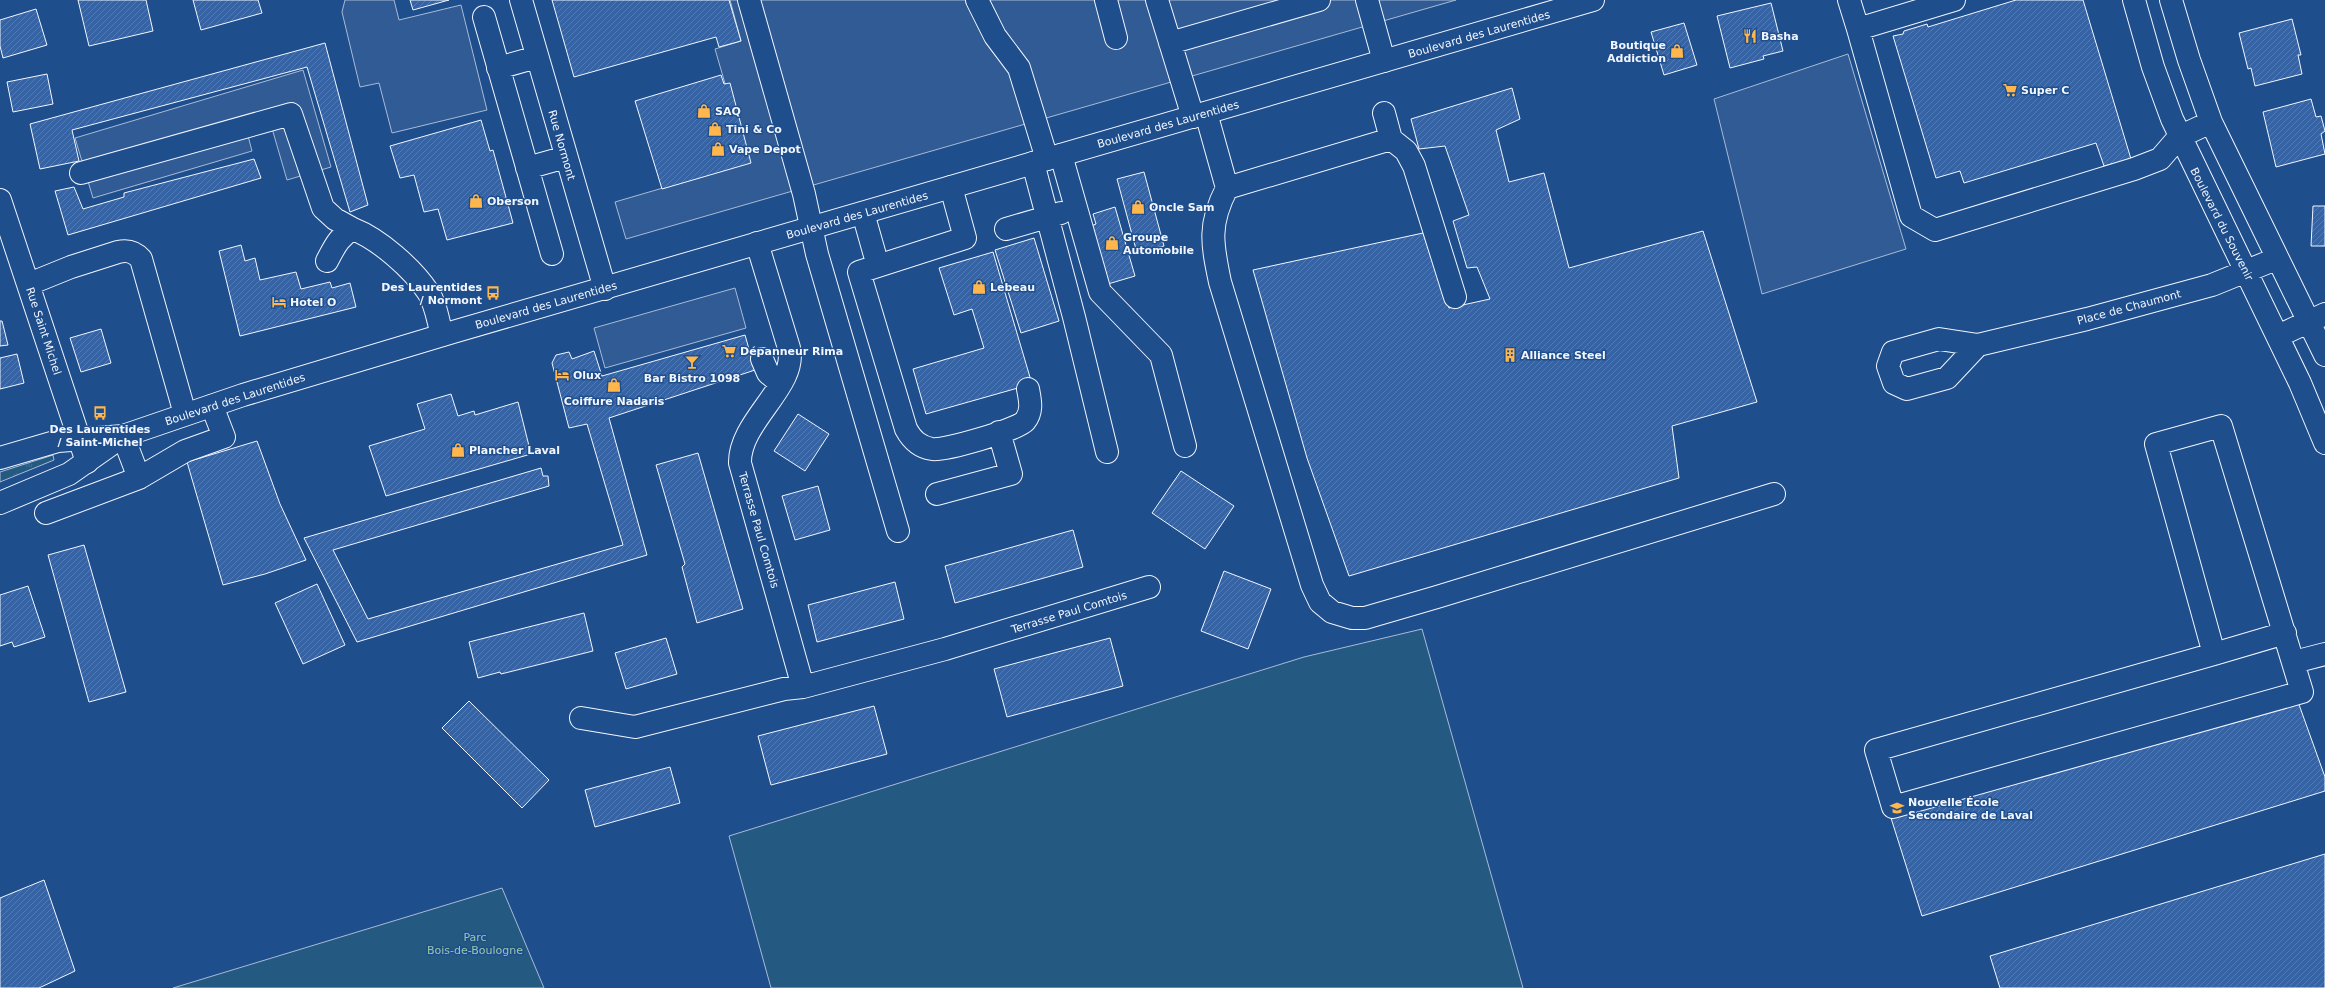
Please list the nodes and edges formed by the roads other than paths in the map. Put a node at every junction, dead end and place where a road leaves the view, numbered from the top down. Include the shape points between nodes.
1 (521, 0) edge
2 (750, 0) edge
3 (977, 0) edge
4 (1106, 0) edge
5 (1157, 0) edge
6 (1319, 0) edge
7 (1367, 0) edge
8 (1590, 0) edge
9 (1849, 0) edge
10 (1954, 0) edge
11 (2134, 0) edge
12 (2171, 0) edge
13 (484, 17) dead end
14 (1858, 29) junction
15 (1116, 38) dead end
16 (1170, 44) junction
17 (537, 57) junction
18 (1384, 61) junction
19 (498, 68) junction
20 (1384, 113) dead end
21 (1199, 115) junction
22 (2211, 122) junction
23 (2179, 137) junction
24 (1391, 139) junction
25 (566, 157) junction
26 (1047, 159) junction
27 (527, 168) junction
28 (81, 173) dead end
29 (950, 187) junction
30 (1227, 188) junction
31 (0, 200) edge
32 (1076, 208) junction
33 (863, 213) junction
34 (1047, 217) junction
35 (811, 228) junction
36 (1006, 229) dead end
37 (354, 230) junction
38 (758, 243) junction
39 (552, 254) dead end
40 (2276, 258) junction
41 (327, 261) dead end
42 (878, 266) junction
43 (2246, 272) junction
44 (28, 284) junction
45 (605, 289) junction
46 (1455, 297) dead end
47 (2316, 317) edge
48 (442, 335) junction
49 (2278, 336) junction
50 (1978, 345) dead end
51 (2325, 355) edge
52 (762, 360) dead end
53 (780, 383) junction
54 (1028, 388) dead end
55 (212, 406) junction
56 (186, 414) junction
57 (999, 432) junction
58 (122, 436) junction
59 (78, 439) junction
60 (2325, 443) edge
61 (1185, 446) dead end
62 (1107, 452) dead end
63 (0, 458) edge
64 (87, 462) junction
65 (139, 478) junction
66 (937, 494) dead end
67 (1774, 494) dead end
68 (0, 503) edge
69 (46, 513) dead end
70 (898, 531) dead end
71 (1149, 587) dead end
72 (2285, 633) junction
73 (2214, 654) junction
74 (2325, 654) edge
75 (2294, 662) junction
76 (803, 687) junction
77 (581, 718) dead end

1 - 17 street, Rue Normont
2 - 35 street via 804,194
3 - 26 street via 999,41 1019,68
4 - 15 street
5 - 16 street
6 - 16 street
7 - 18 street
8 - 18 street, Boulevard des Laurentides
9 - 14 street
10 - 14 street
11 - 23 street, Boulevard du Souvenir via 2156,78
12 - 22 street
13 - 19 street
14 - 23 street via 1911,216 1936,230 2134,169 2160,159
16 - 21 street
17 - 19 street
17 - 25 street, Rue Normont
18 - 21 street, Boulevard des Laurentides
19 - 27 street
20 - 24 street
21 - 26 street, Boulevard des Laurentides
21 - 30 street
22 - 23 street
22 - 40 street
23 - 43 street, Boulevard du Souvenir
24 - 30 street
24 - 46 street via 1406,151 1414,166
25 - 27 street
25 - 45 street, Rue Normont
26 - 29 street, Boulevard des Laurentides
26 - 32 street
26 - 34 street
27 - 39 street
28 - 37 street via 291,114 323,208 335,219
29 - 33 street, Boulevard des Laurentides
29 - 42 street via 965,238
30 - 67 street via 1216,210 1213,225 1220,282 1312,585 1320,602 1332,612 1352,618 1365,618 1438,598
31 - 44 street, Rue Saint Michel
32 - 34 street
32 - 61 street via 1100,292 1161,355
33 - 35 street, Boulevard des Laurentides
33 - 42 street
34 - 36 street
34 - 62 street
35 - 38 street, Boulevard des Laurentides
35 - 70 street
37 - 41 street via 345,233 338,240
37 - 48 street via 376,241 420,282 429,293
38 - 45 street, Boulevard des Laurentides
38 - 53 street, Terrasse Paul Comtois via 790,352 789,365
40 - 43 street, Place de Chaumont
40 - 47 street
42 - 57 street via 859,272 911,438 922,447 942,450
43 - 49 street, Boulevard du Souvenir
43 - 50 street, Place de Chaumont via 2212,285
44 - 56 street via 118,252 137,254 141,259
44 - 59 street, Rue Saint Michel
45 - 48 street, Boulevard des Laurentides
47 - 49 street
47 - 51 street
48 - 55 street, Boulevard des Laurentides
49 - 60 street, Boulevard du Souvenir
52 - 53 street via 768,373
53 - 76 street, Terrasse Paul Comtois via 746,436 740,463
54 - 57 street via 1030,410 1025,420 1014,428
55 - 56 street, Boulevard des Laurentides
55 - 65 street via 224,437 184,451
56 - 58 street, Boulevard des Laurentides
57 - 66 street via 1011,474
58 - 59 street, Boulevard des Laurentides
58 - 64 street, Boulevard des Laurentides
58 - 65 street
59 - 63 street, Boulevard des Laurentides via 58,441
59 - 64 street, Rue Saint Michel
64 - 68 street, Boulevard des Laurentides via 69,474
65 - 69 street
71 - 76 street, Terrasse Paul Comtois via 945,649
72 - 73 street
72 - 73 street via 2221,426 2156,444
72 - 75 street
73 - 75 street via 1876,750 1893,808 2302,692
74 - 75 street
76 - 77 street, Terrasse Paul Comtois via 784,689 635,727

